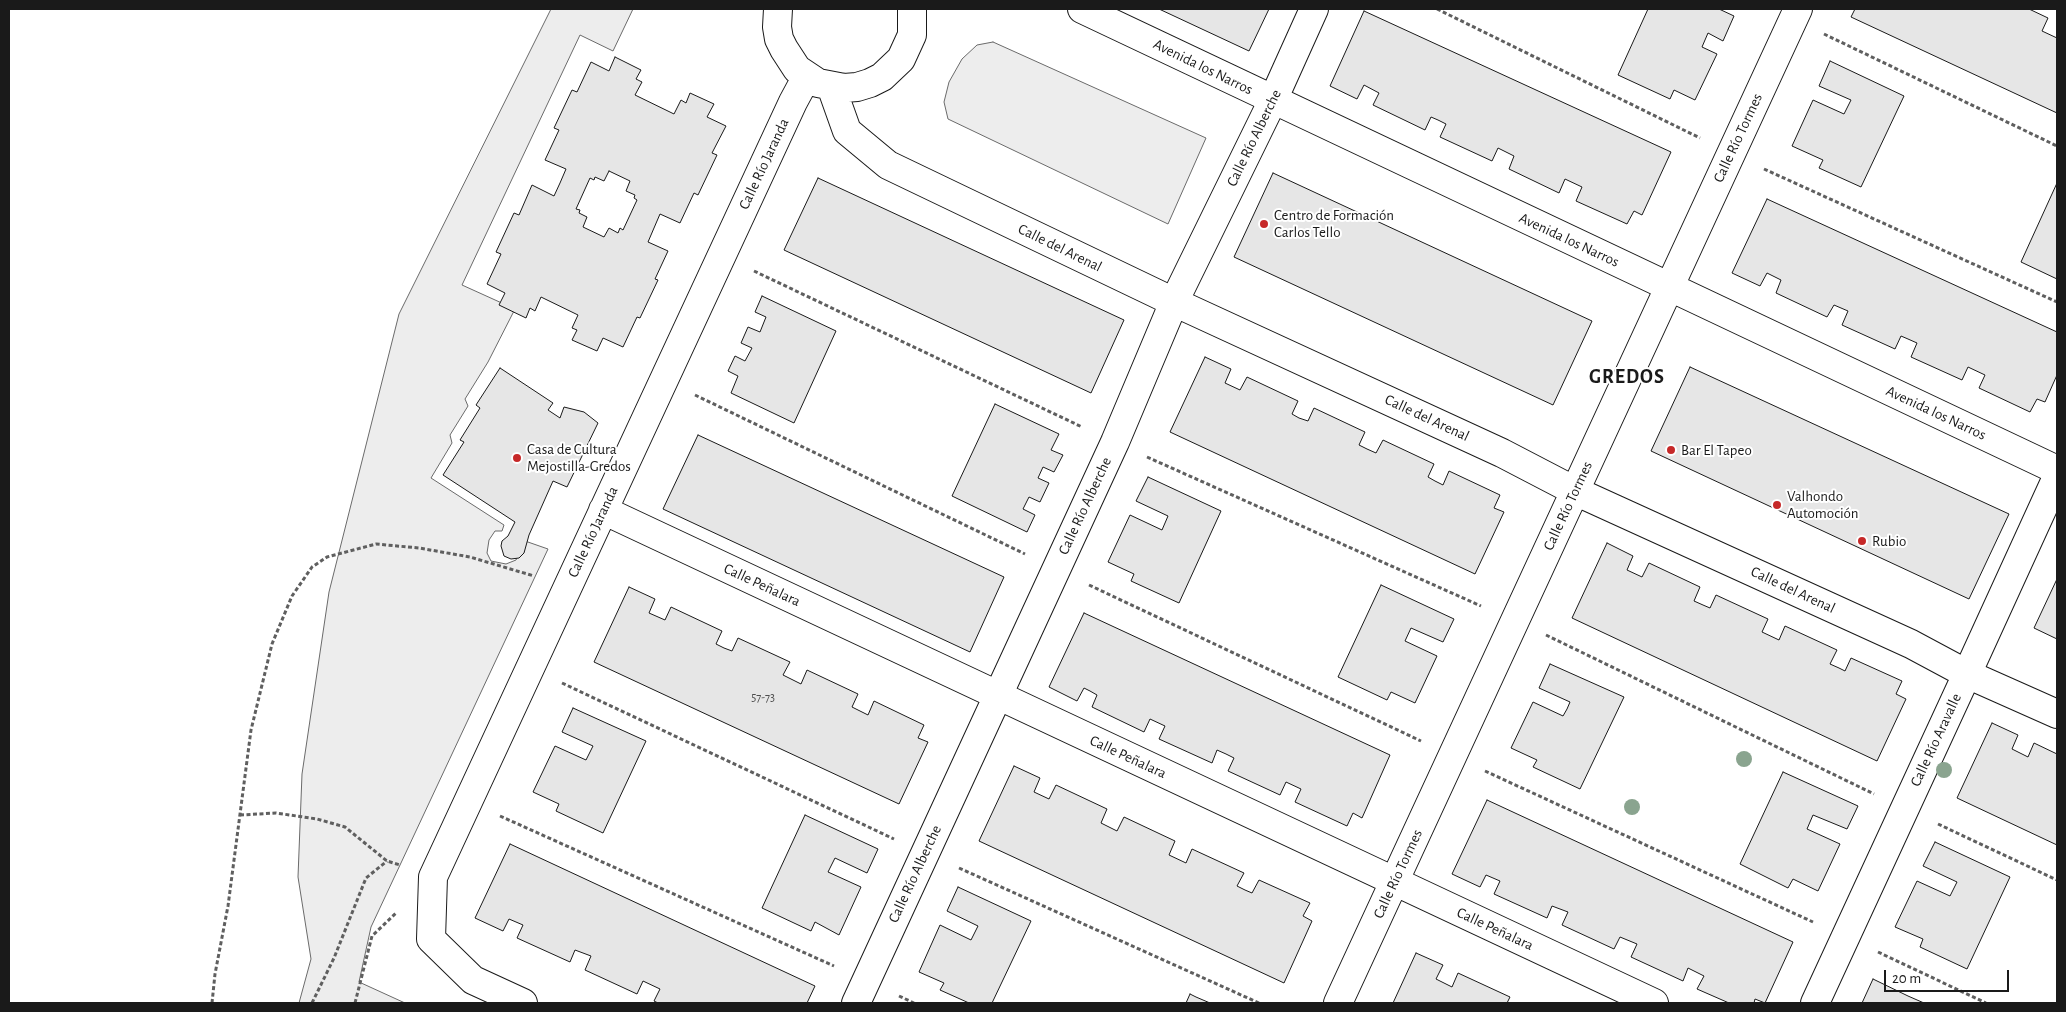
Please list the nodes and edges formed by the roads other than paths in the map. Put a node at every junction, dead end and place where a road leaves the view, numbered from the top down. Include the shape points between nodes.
1 (778, 9) edge
2 (912, 9) edge
3 (1082, 9) edge
4 (1314, 9) edge
5 (1795, 14) edge
6 (819, 81) junction
7 (1273, 100) junction
8 (1670, 287) junction
9 (1174, 302) junction
10 (2057, 470) edge
11 (2057, 477) edge
12 (1575, 491) junction
13 (603, 510) junction
14 (1967, 674) junction
15 (997, 695) junction
16 (2057, 714) edge
17 (1395, 882) junction
18 (861, 992) edge
19 (523, 1003) edge
20 (1338, 1003) edge
21 (1654, 1003) edge
22 (1814, 1003) edge

1 - 6 street via 777,27 784,49 798,69
2 - 6 street via 912,35 901,59 882,77 857,87
3 - 7 street, Avenida los Narros
4 - 7 street, Calle Río Alberche
5 - 8 street, Calle Río Tormes
6 - 9 street, Calle del Arenal via 847,131 888,166
6 - 13 street, Calle Río Jaranda via 793,102
7 - 8 street, Avenida los Narros
7 - 9 street, Calle Río Alberche
8 - 10 street, Avenida los Narros
8 - 12 street, Calle Río Tormes
9 - 12 street, Calle del Arenal via 1502,453
9 - 15 street, Calle Río Alberche via 1115,442
11 - 14 street, Calle Río Aravalle
12 - 14 street, Calle del Arenal via 1911,644
12 - 17 street, Calle Río Tormes
13 - 15 street, Calle Peñalara
13 - 19 street, Calle Río Jaranda via 433,877 431,939 473,980
14 - 16 street, Calle del Arenal
14 - 22 street, Calle Río Aravalle
15 - 17 street, Calle Peñalara
15 - 18 street, Calle Río Alberche
17 - 20 street, Calle Río Tormes
17 - 21 street, Calle Peñalara

